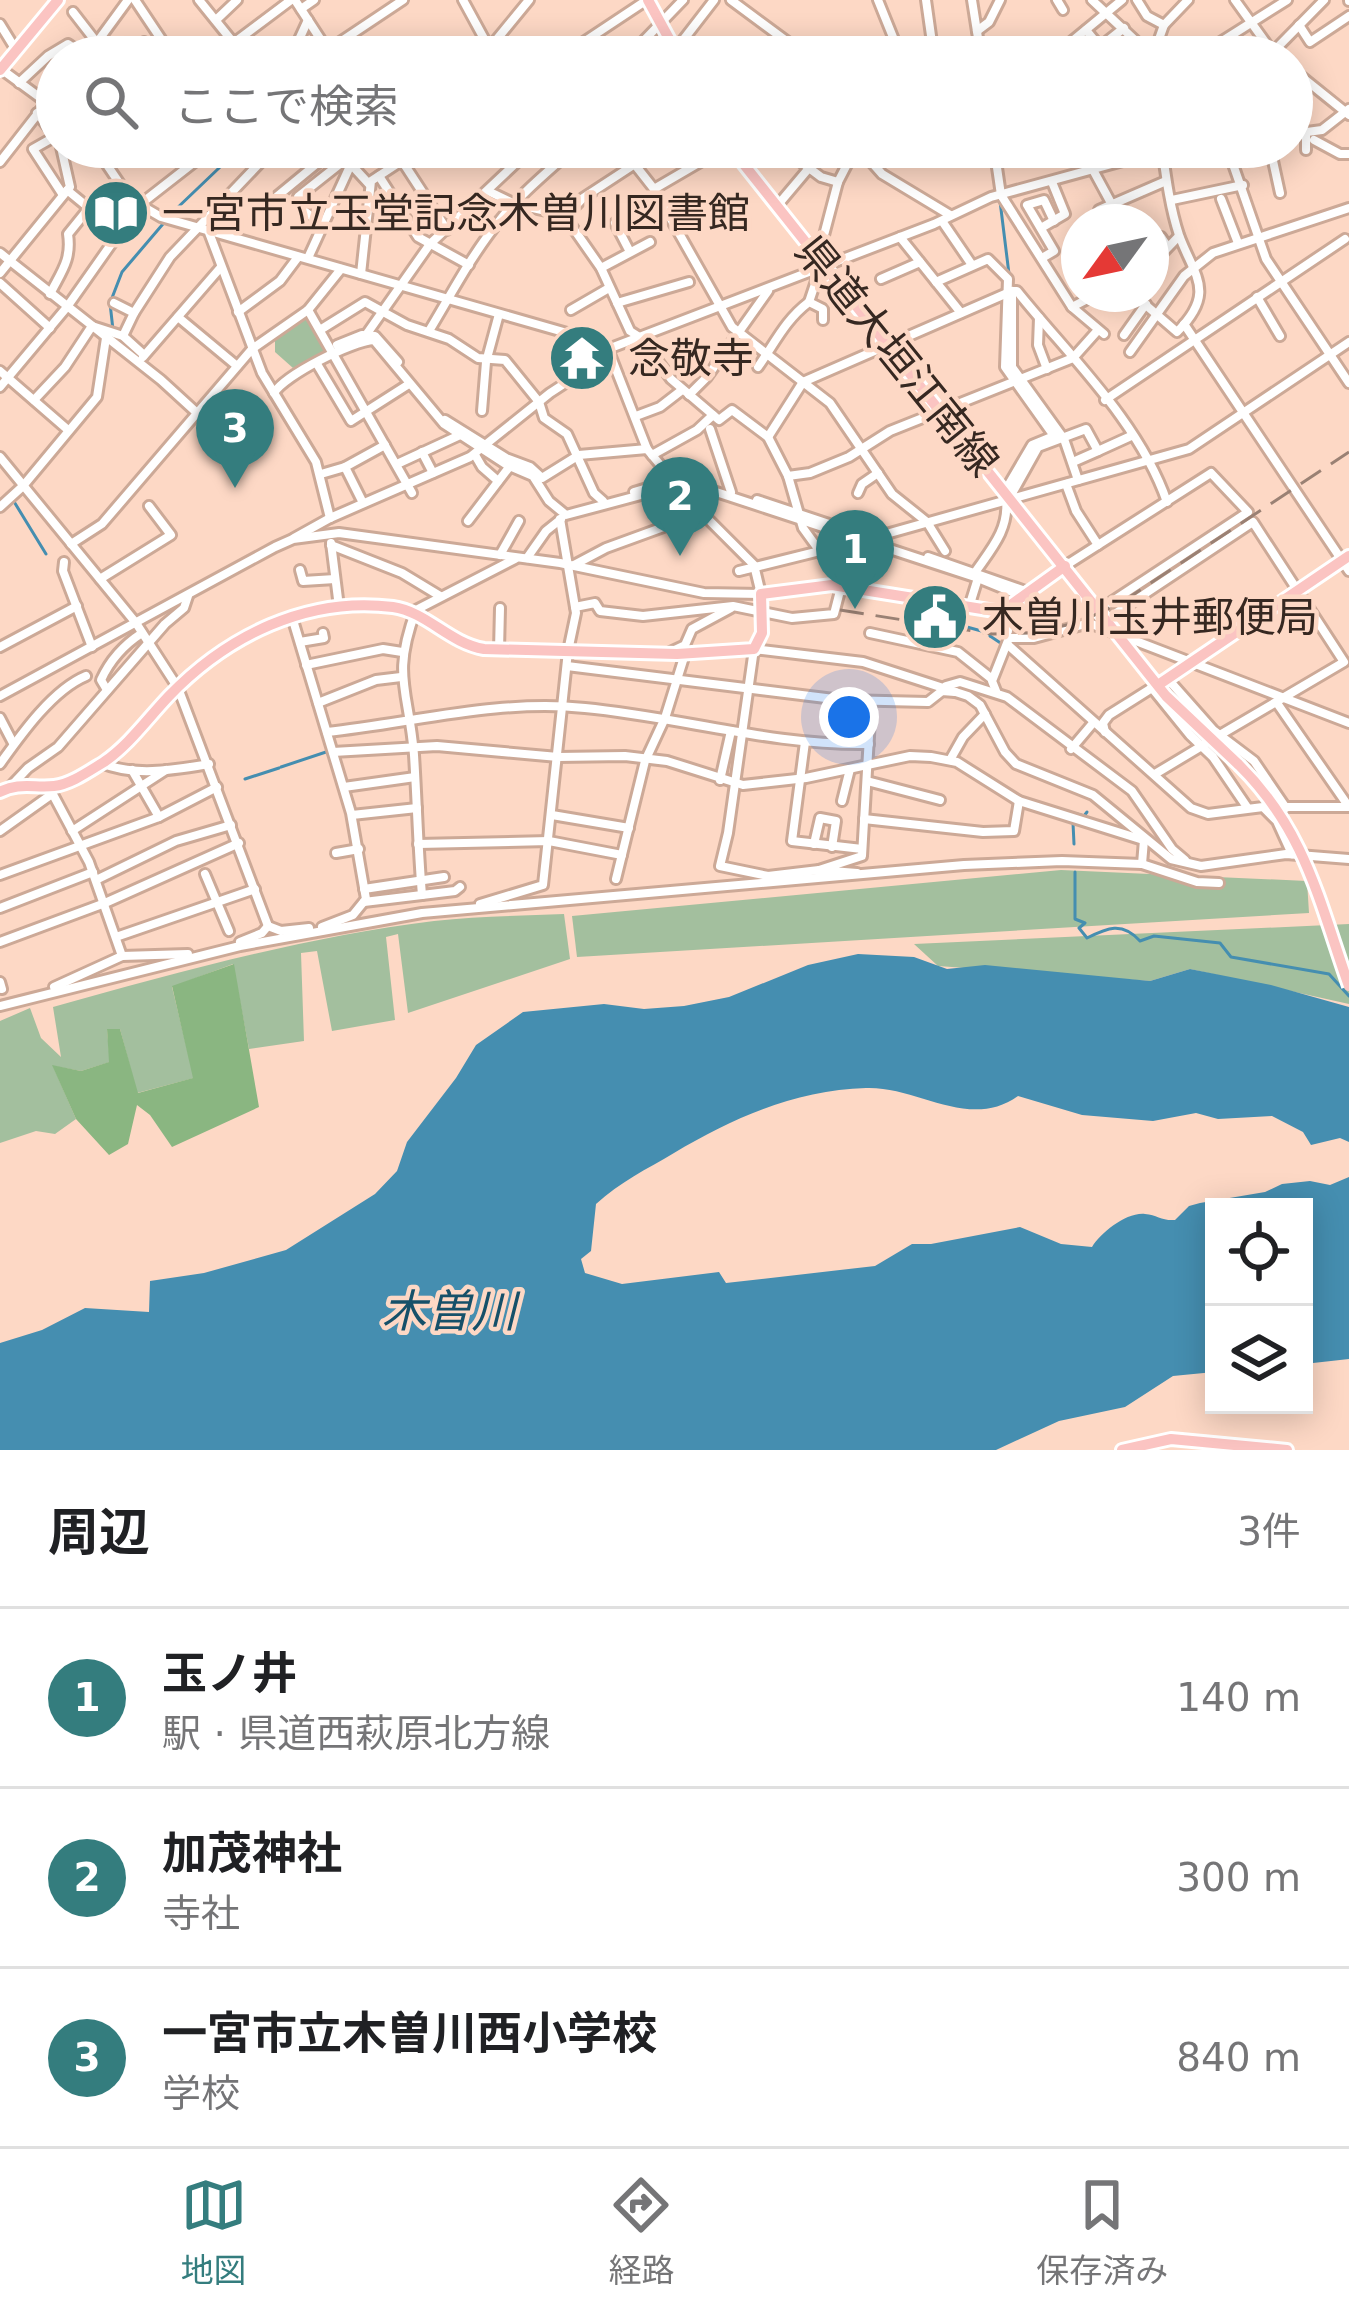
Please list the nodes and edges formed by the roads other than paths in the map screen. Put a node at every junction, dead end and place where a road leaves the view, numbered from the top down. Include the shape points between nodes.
1 (58, 0) edge
2 (132, 0) edge
3 (199, 0) edge
4 (237, 0) edge
5 (314, 0) edge
6 (403, 0) edge
7 (464, 0) edge
8 (529, 0) edge
9 (648, 0) edge
10 (683, 0) edge
11 (714, 0) edge
12 (731, 0) edge
13 (878, 0) edge
14 (926, 0) edge
15 (972, 0) edge
16 (1000, 0) edge
17 (1057, 0) edge
18 (1092, 0) edge
19 (1122, 0) edge
20 (1137, 0) edge
21 (1188, 0) edge
22 (1235, 0) edge
23 (1288, 0) edge
24 (1324, 0) edge
25 (295, 3) edge
26 (1063, 10) dead end
27 (73, 12) dead end
28 (1105, 15) junction
29 (1349, 16) edge
30 (216, 20) junction
31 (308, 20) junction
32 (1251, 24) junction
33 (661, 25) junction
34 (1164, 25) junction
35 (1299, 25) junction
36 (1, 28) edge
37 (1124, 28) junction
38 (1086, 30) junction
39 (976, 32) junction
40 (90, 36) edge
41 (102, 36) edge
42 (158, 36) edge
43 (231, 36) edge
44 (244, 36) edge
45 (301, 36) edge
46 (319, 36) edge
47 (353, 36) edge
48 (482, 36) edge
49 (504, 36) edge
50 (593, 36) edge
51 (650, 36) edge
52 (666, 36) edge
53 (688, 36) edge
54 (777, 36) edge
55 (895, 36) edge
56 (931, 36) edge
57 (977, 36) edge
58 (1079, 36) edge
59 (1091, 36) edge
60 (1114, 36) edge
61 (1134, 36) edge
62 (1160, 36) edge
63 (1232, 36) edge
64 (1259, 36) edge
65 (1289, 36) edge
66 (1306, 36) edge
67 (1313, 40) edge
68 (16, 50) junction
69 (36, 67) edge
70 (0, 69) edge
71 (19, 83) junction
72 (1313, 85) edge
73 (36, 95) edge
74 (1348, 112) edge
75 (36, 116) edge
76 (1313, 138) edge
77 (1313, 143) edge
78 (1349, 154) edge
79 (0, 162) edge
80 (47, 168) edge
81 (63, 168) edge
82 (108, 168) edge
83 (187, 168) edge
84 (253, 168) edge
85 (311, 168) edge
86 (339, 168) edge
87 (346, 168) edge
88 (354, 168) edge
89 (391, 168) edge
90 (407, 168) edge
91 (512, 168) edge
92 (553, 168) edge
93 (630, 168) edge
94 (639, 168) edge
95 (688, 168) edge
96 (747, 168) edge
97 (809, 168) joint
98 (846, 168) edge
99 (875, 168) edge
100 (997, 168) edge
101 (1092, 168) joint
102 (1164, 168) edge
103 (1236, 168) edge
104 (1275, 168) edge
105 (379, 176) junction
106 (838, 182) junction
107 (1052, 182) junction
108 (1166, 182) junction
109 (370, 185) junction
110 (1243, 185) junction
111 (653, 189) junction
112 (488, 191) junction
113 (65, 192) junction
114 (1280, 193) dead end
115 (1001, 195) junction
116 (275, 198) dead end
117 (1221, 199) dead end
118 (1172, 200) junction
119 (1111, 203) joint
120 (515, 204) junction
121 (138, 206) junction
122 (777, 206) junction
123 (1349, 208) edge
124 (86, 212) junction
125 (565, 217) junction
126 (946, 218) junction
127 (1054, 221) junction
128 (615, 223) dead end
129 (192, 225) junction
130 (323, 226) junction
131 (1042, 229) junction
132 (208, 230) junction
133 (447, 230) junction
134 (1259, 235) junction
135 (115, 236) junction
136 (1179, 236) junction
137 (900, 237) junction
138 (1346, 239) dead end
139 (650, 242) dead end
140 (1238, 243) junction
141 (430, 244) junction
142 (1169, 246) edge
143 (630, 252) junction
144 (0, 253) edge
145 (303, 257) junction
146 (1042, 258) junction
147 (10, 260) junction
148 (920, 262) junction
149 (821, 264) junction
150 (469, 265) junction
151 (972, 265) junction
152 (221, 267) junction
153 (1194, 267) junction
154 (341, 268) junction
155 (601, 268) junction
156 (0, 272) edge
157 (361, 274) junction
158 (881, 279) dead end
159 (1280, 281) junction
160 (689, 282) dead end
161 (936, 282) junction
162 (0, 284) edge
163 (399, 285) junction
164 (609, 288) junction
165 (770, 288) junction
166 (1061, 289) edge
167 (1009, 292) junction
168 (50, 294) junction
169 (1169, 297) edge
170 (1256, 298) junction
171 (449, 299) junction
172 (809, 302) junction
173 (114, 303) dead end
174 (617, 303) junction
175 (67, 307) junction
176 (722, 307) junction
177 (308, 310) junction
178 (571, 310) dead end
179 (382, 311) junction
180 (238, 312) junction
181 (1078, 312) edge
182 (1140, 312) edge
183 (1156, 312) edge
184 (1158, 312) edge
185 (134, 313) junction
186 (961, 313) junction
187 (499, 314) junction
188 (1040, 316) junction
189 (178, 317) junction
190 (823, 320) dead end
191 (1184, 324) junction
192 (92, 326) junction
193 (50, 328) junction
194 (320, 331) junction
195 (429, 331) junction
196 (738, 332) junction
197 (366, 334) junction
198 (1124, 334) dead end
199 (123, 336) junction
200 (1280, 336) dead end
201 (106, 338) junction
202 (1196, 338) junction
203 (641, 339) junction
204 (1349, 342) edge
205 (888, 345) junction
206 (252, 349) junction
207 (332, 350) junction
208 (609, 352) junction
209 (1130, 352) dead end
210 (766, 355) junction
211 (1330, 355) junction
212 (1073, 358) junction
213 (142, 359) junction
214 (487, 360) junction
215 (317, 364) junction
216 (237, 366) junction
217 (758, 367) dead end
218 (1047, 369) junction
219 (4, 379) edge
220 (1018, 380) junction
221 (350, 382) junction
222 (803, 382) junction
223 (1349, 383) edge
224 (409, 384) junction
225 (333, 391) junction
226 (686, 392) junction
227 (274, 393) junction
228 (34, 400) junction
229 (1105, 400) junction
230 (539, 401) junction
231 (941, 410) junction
232 (199, 411) junction
233 (482, 411) dead end
234 (367, 412) junction
235 (1244, 412) junction
236 (712, 415) junction
237 (637, 416) junction
238 (710, 430) dead end
239 (67, 431) junction
240 (220, 434) dead end
241 (460, 435) junction
242 (1131, 436) junction
243 (768, 437) junction
244 (1064, 439) junction
245 (386, 445) junction
246 (480, 449) junction
247 (863, 450) junction
248 (1098, 451) junction
249 (422, 452) junction
250 (650, 452) junction
251 (579, 454) junction
252 (0, 457) edge
253 (1149, 460) junction
254 (1073, 462) junction
255 (397, 464) junction
256 (510, 466) junction
257 (345, 467) junction
258 (433, 473) junction
259 (878, 473) junction
260 (321, 474) junction
261 (788, 476) junction
262 (1078, 480) junction
263 (498, 481) junction
264 (676, 483) junction
265 (1066, 484) junction
266 (23, 486) junction
267 (410, 488) junction
268 (634, 492) dead end
269 (731, 492) junction
270 (858, 493) dead end
271 (1008, 496) junction
272 (603, 501) dead end
273 (1167, 502) junction
274 (362, 503) junction
275 (149, 506) dead end
276 (0, 507) edge
277 (702, 513) junction
278 (563, 517) junction
279 (330, 518) junction
280 (798, 518) junction
281 (468, 521) dead end
282 (519, 521) dead end
283 (927, 522) junction
284 (328, 534) junction
285 (293, 539) junction
286 (867, 540) junction
287 (71, 544) junction
288 (331, 545) junction
289 (1098, 545) junction
290 (818, 551) junction
291 (945, 551) dead end
292 (500, 555) junction
293 (522, 558) junction
294 (64, 562) dead end
295 (1347, 562) edge
296 (754, 565) junction
297 (571, 566) junction
298 (1064, 566) junction
299 (300, 570) dead end
300 (739, 571) dead end
301 (977, 575) junction
302 (100, 579) junction
303 (335, 579) junction
304 (843, 587) junction
305 (1298, 590) junction
306 (760, 594) junction
307 (189, 595) junction
308 (1028, 595) junction
309 (440, 596) junction
310 (77, 606) junction
311 (575, 607) junction
312 (733, 607) junction
313 (969, 607) junction
314 (339, 608) junction
315 (500, 608) dead end
316 (1007, 608) junction
317 (761, 613) junction
318 (415, 614) junction
319 (1103, 614) junction
320 (292, 617) junction
321 (136, 623) junction
322 (1008, 631) dead end
323 (323, 632) dead end
324 (870, 633) dead end
325 (1119, 634) junction
326 (146, 637) junction
327 (300, 642) junction
328 (1008, 645) junction
329 (0, 647) edge
330 (92, 647) junction
331 (499, 650) junction
332 (685, 650) junction
333 (754, 650) junction
334 (568, 651) junction
335 (402, 652) junction
336 (1190, 663) junction
337 (306, 665) junction
338 (567, 666) junction
339 (86, 676) dead end
340 (401, 677) junction
341 (678, 678) junction
342 (1159, 684) junction
343 (946, 686) junction
344 (994, 686) junction
345 (178, 688) junction
346 (750, 689) junction
347 (107, 690) junction
348 (958, 691) junction
349 (0, 696) edge
350 (1281, 701) junction
351 (871, 702) junction
352 (318, 703) junction
353 (563, 707) junction
354 (985, 714) junction
355 (0, 718) edge
356 (665, 718) junction
357 (409, 723) junction
358 (1093, 723) junction
359 (1349, 723) edge
360 (327, 732) junction
361 (736, 732) junction
362 (1106, 734) junction
363 (1210, 741) junction
364 (805, 742) junction
365 (869, 744) junction
366 (15, 746) junction
367 (413, 747) junction
368 (1071, 748) junction
369 (333, 752) junction
370 (558, 758) junction
371 (950, 760) junction
372 (645, 761) junction
373 (0, 764) edge
374 (101, 764) junction
375 (208, 764) junction
376 (868, 764) junction
377 (850, 769) junction
378 (132, 770) junction
379 (166, 770) junction
380 (1155, 774) junction
381 (415, 777) junction
382 (802, 778) junction
383 (720, 779) junction
384 (867, 781) junction
385 (734, 784) junction
386 (141, 786) junction
387 (217, 787) junction
388 (344, 787) junction
389 (4, 789) edge
390 (50, 790) junction
391 (940, 800) dead end
392 (842, 801) dead end
393 (1018, 801) junction
394 (1247, 807) junction
395 (417, 808) junction
396 (1286, 808) junction
397 (1267, 810) junction
398 (352, 815) junction
399 (552, 815) junction
400 (159, 818) junction
401 (864, 819) junction
402 (231, 825) junction
403 (629, 828) junction
404 (72, 830) junction
405 (0, 831) edge
406 (1144, 840) junction
407 (549, 841) junction
408 (239, 843) junction
409 (418, 844) junction
410 (814, 844) junction
411 (81, 847) junction
412 (832, 848) junction
413 (359, 849) junction
414 (862, 849) junction
415 (336, 853) dead end
416 (1292, 854) junction
417 (622, 855) junction
418 (1349, 859) edge
419 (1142, 864) junction
420 (1191, 865) junction
421 (819, 870) junction
422 (205, 874) dead end
423 (0, 875) edge
424 (95, 876) junction
425 (862, 876) junction
426 (444, 877) dead end
427 (420, 878) junction
428 (616, 879) dead end
429 (1219, 883) dead end
430 (460, 887) dead end
431 (255, 889) junction
432 (364, 889) junction
433 (422, 895) junction
434 (105, 902) junction
435 (218, 902) junction
436 (364, 902) junction
437 (0, 908) edge
438 (467, 909) junction
439 (268, 926) junction
440 (229, 931) dead end
441 (318, 931) junction
442 (116, 937) junction
443 (0, 942) edge
444 (229, 949) junction
445 (122, 956) junction
446 (202, 956) junction
447 (1349, 986) edge
448 (49, 992) junction
449 (0, 1003) edge
450 (1137, 1447) edge
451 (1122, 1450) edge
452 (1287, 1450) edge

1 - 68 main road
2 - 41 street
2 - 42 street
3 - 30 street
4 - 30 street
5 - 25 street
6 - 47 street
7 - 48 street
8 - 49 street
9 - 33 main road
9 - 50 street
10 - 33 street
11 - 53 street
12 - 54 street
13 - 55 street
14 - 56 street
15 - 39 street
16 - 39 street
17 - 26 street
18 - 28 street
19 - 28 street
20 - 34 street
21 - 34 street
22 - 32 street
23 - 32 street
24 - 35 street
25 - 31 street
25 - 44 street
27 - 40 street
28 - 37 street
28 - 38 street
29 - 67 street
30 - 43 street
31 - 45 street
31 - 46 street
32 - 63 street
32 - 64 street
33 - 51 street
33 - 52 main road
34 - 62 street
35 - 65 street
35 - 66 street
36 - 68 street
37 - 60 street
37 - 61 street
38 - 58 street
38 - 59 street
39 - 57 street
68 - 70 main road
69 - 71 street
70 - 71 street
71 - 73 street
72 - 74 street
74 - 76 street
75 - 79 street
77 - 78 street
80 - 113 street
81 - 113 street
82 - 121 street
83 - 121 street
84 - 129 street
85 - 116 street
86 - 130 street via 298,197
87 - 130 street
88 - 109 street
89 - 105 street
90 - 133 street
91 - 112 street
92 - 120 street
93 - 125 street
94 - 111 street
95 - 111 street
96 - 122 main road, 県道大垣江南線
97 - 106 street
97 - 122 street
98 - 106 street
99 - 126 street
100 - 115 street
101 - 107 street
101 - 119 street
102 - 108 street
103 - 110 street
104 - 114 street
105 - 109 street
105 - 141 street
106 - 149 street
107 - 115 street
107 - 127 street via 1065,214
108 - 118 street
108 - 119 street
109 - 157 street
110 - 118 street
110 - 134 street
111 - 176 street
112 - 120 street
112 - 133 street
113 - 124 street
113 - 147 street
115 - 126 street
115 - 146 street
117 - 140 street
118 - 136 street
120 - 125 street
120 - 150 street
121 - 129 street
121 - 135 street
122 - 149 main road, 県道大垣江南線
123 - 134 street
124 - 135 street
124 - 168 street via 68,234 67,266
125 - 155 street
126 - 137 street
126 - 151 street
127 - 131 street
127 - 131 street via 1044,200 1027,205
128 - 143 street
129 - 132 street
129 - 185 street
130 - 145 street
131 - 146 street via 1054,251
132 - 145 street
132 - 152 street
133 - 141 street
134 - 140 street
134 - 159 street
135 - 175 street
136 - 142 street
136 - 153 street
137 - 148 street
137 - 149 street
138 - 159 street
139 - 143 street
140 - 153 street
141 - 150 street
141 - 163 street
143 - 155 street
144 - 147 street
145 - 154 street
145 - 180 street
146 - 166 street
147 - 156 street
147 - 168 street
148 - 158 street
148 - 161 street
149 - 165 street
149 - 172 street
149 - 205 main road, 県道大垣江南線
150 - 171 street
151 - 161 street
151 - 167 street via 992,261
152 - 180 street
152 - 189 street
153 - 169 street
153 - 191 street via 1199,294
154 - 157 street
154 - 177 street
155 - 164 street
157 - 163 street
159 - 170 street
159 - 211 street
160 - 174 street
161 - 186 street
162 - 193 street
163 - 171 street
163 - 179 street
164 - 174 street
164 - 178 street
165 - 176 street
165 - 196 street
167 - 186 street
167 - 188 street
167 - 220 street
168 - 175 street
170 - 200 street
170 - 202 street
171 - 187 street
171 - 195 street
172 - 190 street via 823,309
172 - 210 street
173 - 185 street
174 - 203 street
175 - 192 street
175 - 193 street
176 - 196 street
176 - 203 street
177 - 194 street
177 - 206 street
179 - 194 street via 365,302
179 - 195 street
179 - 197 street
180 - 206 street
181 - 212 street via 1101,332
182 - 198 street
183 - 209 street
184 - 191 street via 1177,332
185 - 199 street
186 - 205 street
187 - 208 street
187 - 214 street
188 - 212 street
188 - 218 street
189 - 213 street
189 - 216 street
191 - 202 street
192 - 199 street
192 - 201 street
192 - 228 street
193 - 219 street
194 - 207 street
195 - 214 street
196 - 210 street
196 - 226 street
197 - 207 street
197 - 246 street via 382,341 440,414
199 - 213 street
201 - 213 street
201 - 239 street via 97,397
202 - 229 street
202 - 235 street
203 - 208 street
203 - 226 street
204 - 211 street
205 - 222 street
205 - 231 main road, 県道大垣江南線
206 - 216 street
206 - 227 street
207 - 215 street
207 - 221 street
207 - 224 street via 374,340
208 - 230 street
208 - 237 street
210 - 217 street
210 - 222 street
211 - 223 street
211 - 235 street
212 - 218 street
212 - 229 street
213 - 232 street
214 - 230 street via 505,360
214 - 233 street
215 - 225 street
215 - 227 street
216 - 232 street
218 - 220 street
219 - 228 street
220 - 231 street
220 - 244 street
220 - 271 street via 1054,436 1032,445
221 - 225 street
221 - 234 street
222 - 243 street
222 - 247 street via 830,403
224 - 234 street
224 - 241 street
225 - 234 street via 351,421
226 - 236 street
226 - 237 street
227 - 260 street
228 - 239 street
229 - 242 street
230 - 246 street
230 - 251 street via 544,418
231 - 247 street
231 - 271 main road, 県道大垣江南線
232 - 240 street
232 - 287 street via 101,524
234 - 245 street
235 - 253 street via 1189,448
235 - 295 street
236 - 243 street via 718,420 732,410
236 - 250 street
237 - 250 street
238 - 269 street
239 - 266 street
241 - 246 street
241 - 249 street
242 - 248 street
242 - 253 street
243 - 261 street
244 - 248 street via 1086,429
244 - 254 street
244 - 271 street via 1038,447
245 - 255 street
245 - 257 street
246 - 251 street via 542,478
246 - 256 street
246 - 258 street
246 - 263 street via 482,467
247 - 259 street
247 - 261 street
248 - 254 street
249 - 255 street
249 - 258 street
250 - 251 street
250 - 264 street
251 - 272 street
252 - 266 street
253 - 262 street
253 - 273 street
254 - 262 street
255 - 267 street
256 - 263 street
256 - 278 street via 533,476
257 - 260 street
257 - 274 street
258 - 267 street
259 - 270 street
259 - 283 street
260 - 279 street
261 - 280 street
262 - 265 street
263 - 281 street
264 - 268 street
264 - 269 street
264 - 277 street
264 - 278 street
264 - 280 street
265 - 271 street
265 - 289 street
266 - 276 street
266 - 287 street
267 - 274 street
269 - 280 street
271 - 283 street
271 - 298 main road, 県道大垣江南線
271 - 301 street via 1002,533
273 - 289 street
273 - 319 street via 1211,473 1248,512
274 - 279 street
275 - 302 street via 171,536
277 - 296 street
277 - 297 street
278 - 293 street
278 - 297 street
279 - 285 street
280 - 286 street
280 - 290 street
282 - 292 street
283 - 286 street
283 - 291 street
284 - 285 street
284 - 288 street
284 - 292 street
285 - 307 street
286 - 290 street
286 - 301 street
287 - 302 street
288 - 303 street
288 - 309 street
289 - 298 street
290 - 296 street
290 - 304 street
292 - 293 street
293 - 297 street
293 - 309 street
294 - 310 street
295 - 305 main road
296 - 300 street
296 - 306 street
297 - 306 street via 704,593
297 - 311 street
298 - 308 main road
298 - 319 main road, 県道大垣江南線
299 - 303 street via 303,581
301 - 308 street
301 - 313 street
302 - 321 street
303 - 314 street
304 - 306 main road
304 - 313 main road
304 - 317 street via 834,614
305 - 319 street via 1253,522
305 - 336 main road
305 - 350 street via 1344,662
306 - 317 main road
307 - 321 street
307 - 326 street
308 - 316 main road
309 - 318 street
310 - 329 street
310 - 330 street
311 - 312 street via 595,603 644,616
311 - 334 street
312 - 317 street
312 - 332 street via 692,629
313 - 316 main road
314 - 318 main road
314 - 320 main road
315 - 331 street
316 - 322 street
317 - 333 main road
318 - 331 main road via 460,643
318 - 335 street
319 - 325 main road, 県道大垣江南線
320 - 327 street
320 - 345 main road via 245,635
321 - 326 street
321 - 330 street
323 - 327 street
324 - 344 street via 968,656
325 - 328 street via 1089,623 1009,638
325 - 336 street
325 - 342 main road, 県道大垣江南線
326 - 345 street
326 - 347 street
326 - 347 street via 128,642 106,670
327 - 337 street
328 - 344 street
328 - 358 street
330 - 349 street
331 - 334 main road
332 - 333 main road
332 - 334 main road
332 - 341 street
333 - 343 street via 863,662
333 - 346 street
334 - 338 street
335 - 337 street
335 - 340 street
336 - 342 main road
336 - 350 street
337 - 352 street
338 - 341 street
338 - 353 street
339 - 366 street
340 - 352 street
340 - 357 street
341 - 346 street
341 - 356 street
342 - 362 street via 1108,715
342 - 363 street
342 - 363 street via 1187,704
342 - 447 main road, bridge via 1290,826
343 - 344 street
343 - 348 street
344 - 368 street
345 - 374 main road
345 - 375 street
346 - 351 street
346 - 361 street
347 - 389 street via 58,747
348 - 351 street via 928,702
348 - 354 street
350 - 359 street
350 - 363 street
350 - 396 street via 1349,803
351 - 365 street
352 - 360 street
353 - 356 street
353 - 357 street
353 - 370 street
354 - 371 street
354 - 406 street via 1016,764 1093,796
355 - 366 street
356 - 361 street
356 - 372 street
357 - 360 street
357 - 367 street
358 - 362 street
358 - 368 street
360 - 369 street
361 - 364 street
361 - 383 street
361 - 385 street
362 - 380 street
363 - 380 street
363 - 394 street
363 - 396 street via 1266,773
364 - 365 street
364 - 382 street
365 - 376 street
366 - 373 street
367 - 369 street
367 - 370 street
367 - 381 street
368 - 420 street via 1132,791
369 - 388 street
370 - 372 street
370 - 399 street
371 - 376 street
371 - 393 street
372 - 383 street
372 - 403 street
374 - 378 street
374 - 390 main road
375 - 379 street
375 - 387 street
376 - 377 street
376 - 384 street
377 - 382 street
377 - 392 street
378 - 379 street
378 - 386 street
379 - 386 street
380 - 394 street via 1199,812
381 - 388 street
381 - 395 street
382 - 385 street
382 - 410 street via 792,841
383 - 385 street
384 - 391 street
384 - 401 street
385 - 421 street via 720,866 768,876
386 - 400 street
386 - 404 street
387 - 400 street
387 - 402 street
388 - 398 street
389 - 390 main road
390 - 404 street
390 - 405 street
393 - 401 street via 1014,831
393 - 406 street
394 - 397 street
395 - 398 street
395 - 409 street
396 - 397 street
397 - 416 street
398 - 413 street
399 - 403 street
399 - 407 street
400 - 411 street
401 - 414 street
402 - 408 street
402 - 424 street
403 - 417 street
404 - 411 street
406 - 419 street
406 - 420 street
407 - 409 street
407 - 417 street
407 - 438 street via 543,885
408 - 431 street
408 - 434 street
409 - 427 street
410 - 412 street
410 - 412 street via 820,818 836,821
411 - 423 street
411 - 424 street
412 - 414 street
413 - 415 street
413 - 432 street
414 - 421 street via 862,856
416 - 418 street
416 - 420 street
417 - 428 street
419 - 425 street via 964,865
419 - 429 street
421 - 425 street
422 - 435 street
424 - 434 street
424 - 437 street
425 - 438 street
426 - 427 street
427 - 432 street
427 - 433 street
430 - 433 street
431 - 435 street
431 - 439 street
432 - 436 street
433 - 436 street
434 - 442 street
434 - 443 street
435 - 440 street
435 - 442 street
436 - 441 street
438 - 441 street
439 - 441 street
439 - 444 street
441 - 444 street
442 - 445 street
444 - 446 street
445 - 446 street
445 - 448 street
446 - 448 street
448 - 449 street
450 - 451 main road
450 - 452 main road via 1171,1439

